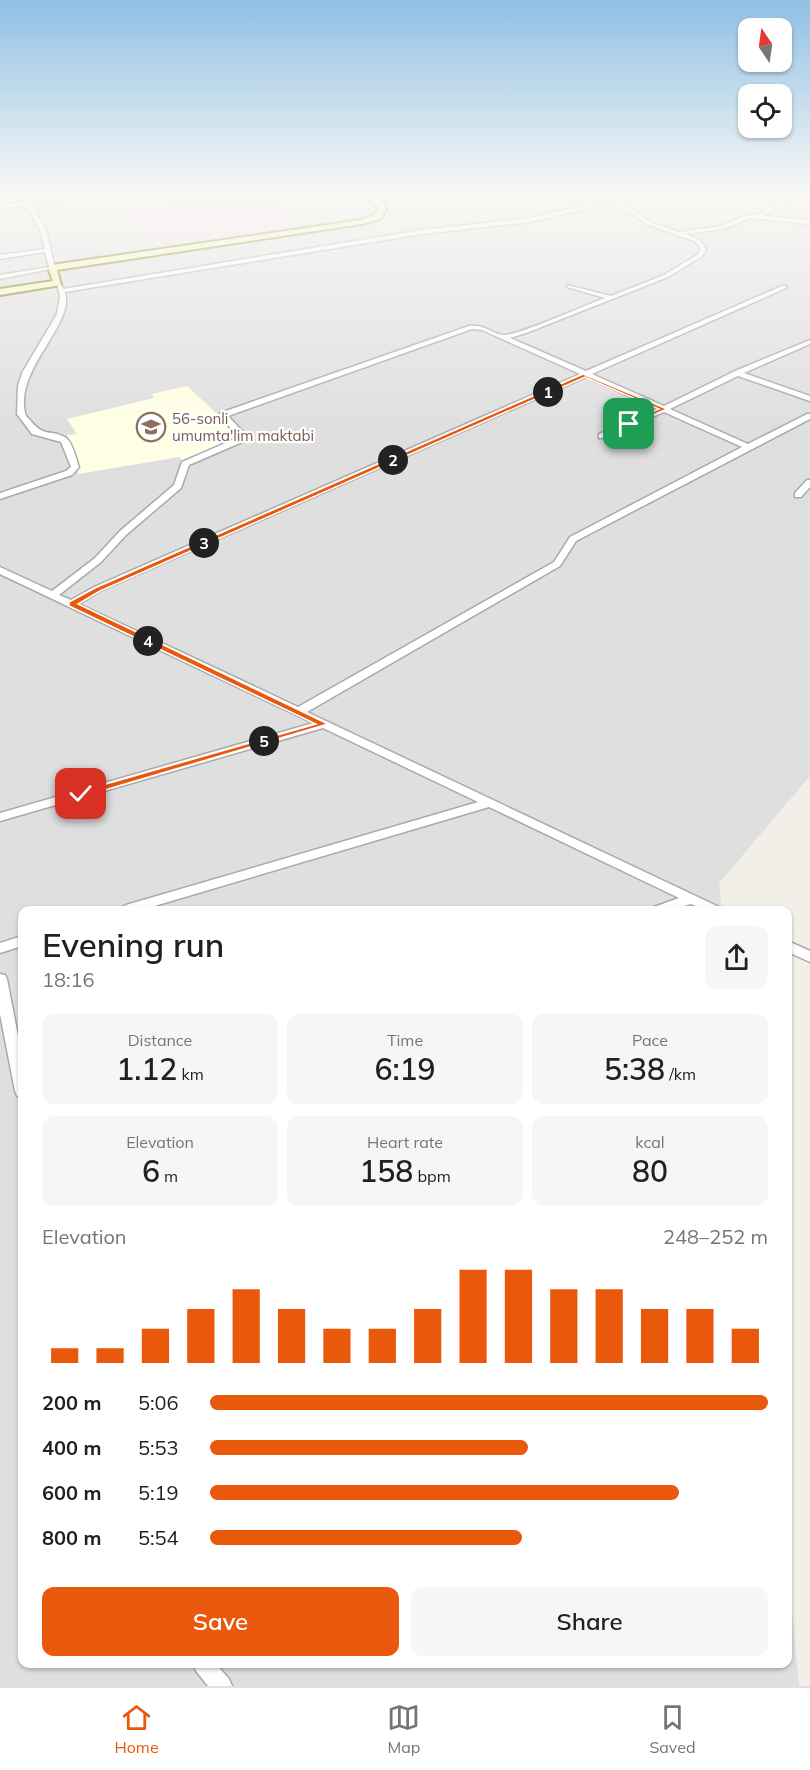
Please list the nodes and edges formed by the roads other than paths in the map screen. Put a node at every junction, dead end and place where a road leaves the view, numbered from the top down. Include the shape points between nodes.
1 (54, 270) edge
2 (101, 270) edge
3 (122, 270) edge
4 (676, 270) edge
5 (0, 277) edge
6 (56, 278) junction
7 (569, 286) dead end
8 (784, 287) dead end
9 (0, 292) edge
10 (609, 297) junction
11 (505, 337) junction
12 (810, 342) edge
13 (738, 373) junction
14 (585, 375) junction
15 (810, 399) edge
16 (664, 409) junction
17 (810, 417) edge
18 (602, 436) dead end
19 (748, 447) junction
20 (810, 482) edge
21 (798, 495) dead end
22 (0, 496) edge
23 (0, 570) edge
24 (53, 595) junction
25 (72, 604) junction
26 (298, 712) junction
27 (324, 724) junction
28 (490, 803) junction
29 (0, 817) edge
30 (691, 899) junction
31 (140, 906) edge
32 (670, 906) edge
33 (706, 906) edge
34 (18, 942) edge
35 (0, 948) edge
36 (792, 948) edge
37 (810, 957) edge
38 (0, 979) edge
39 (18, 1071) edge
40 (206, 1668) edge
41 (222, 1686) edge

1 - 6 street
2 - 6 main road
3 - 6 street
4 - 10 street
5 - 6 street
6 - 9 main road
6 - 22 street via 63,303 26,373 21,414 32,430 65,441 75,467 69,473
7 - 10 street
8 - 14 street
10 - 11 street
11 - 14 street
11 - 24 street via 471,327 223,415 244,438 185,464 178,486 98,560
12 - 13 street
13 - 15 street
13 - 16 street
14 - 16 street
14 - 25 street via 98,589
16 - 18 street
16 - 19 street
17 - 19 street
19 - 26 street via 573,539 557,564
20 - 21 street
23 - 24 street
24 - 25 street
25 - 26 street
26 - 27 street
27 - 28 street
27 - 29 street
28 - 30 street
28 - 31 street
30 - 32 street
30 - 33 street
34 - 35 street
36 - 37 street
38 - 39 street
40 - 41 street

